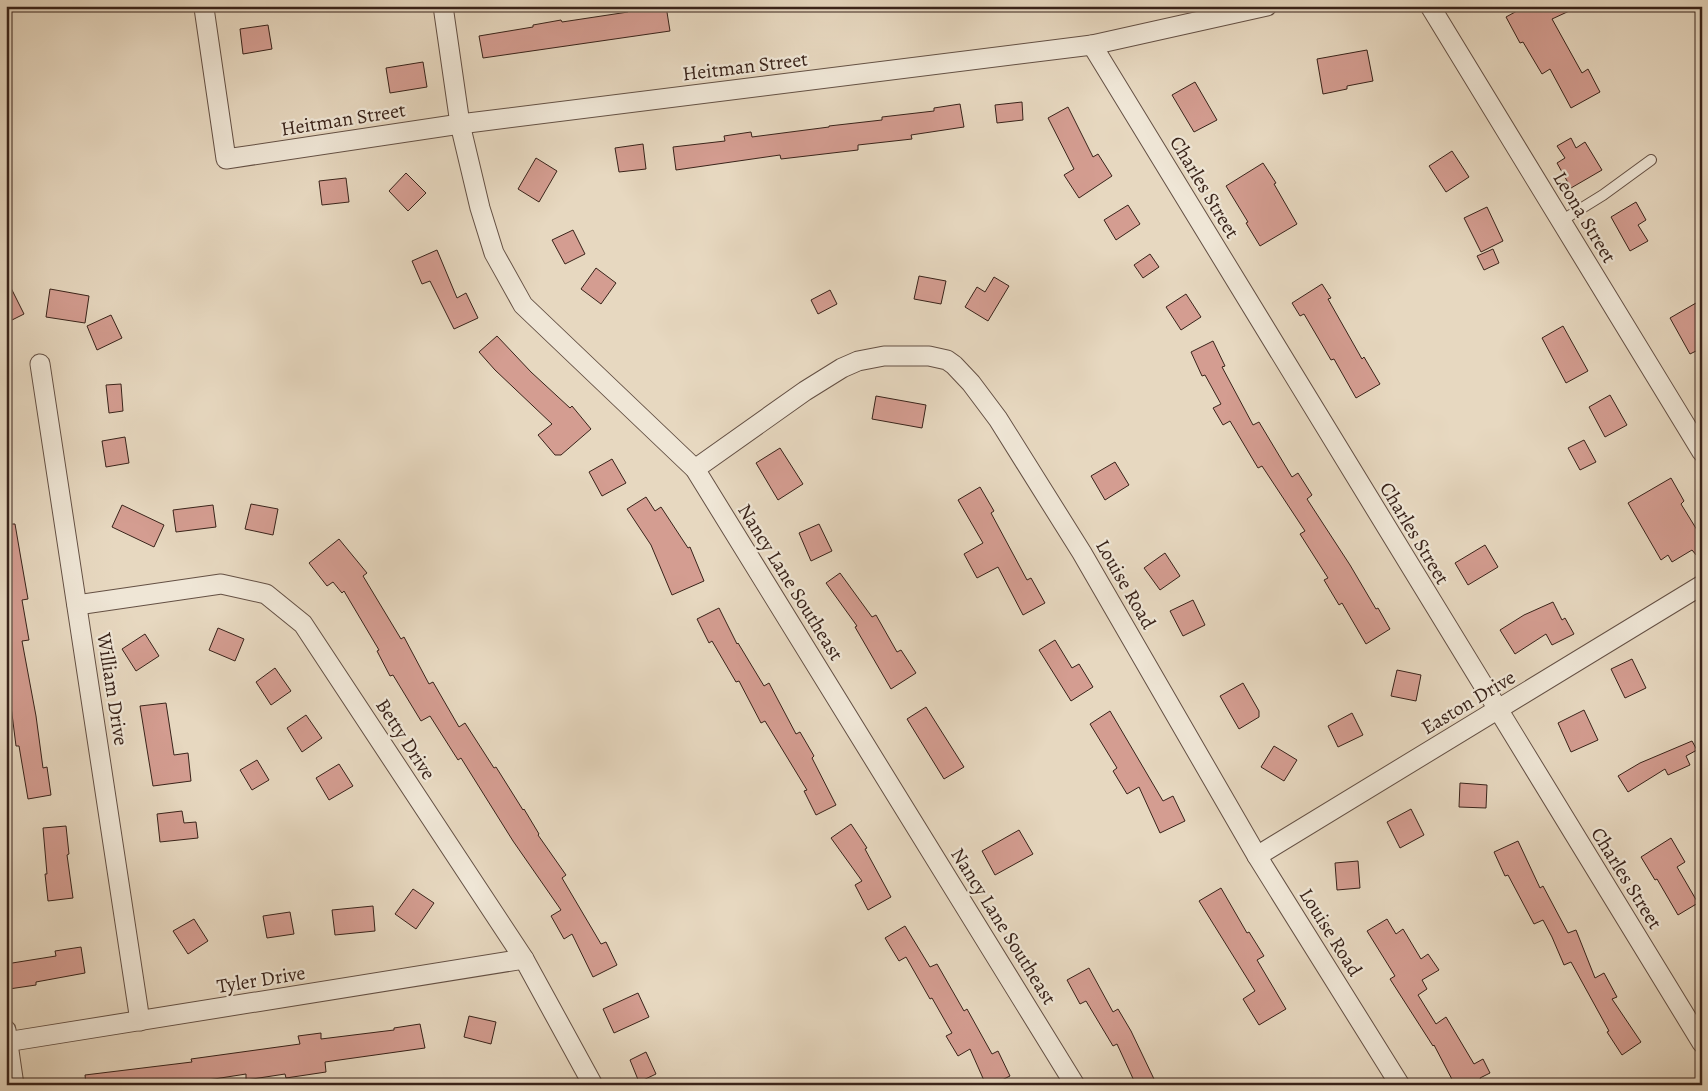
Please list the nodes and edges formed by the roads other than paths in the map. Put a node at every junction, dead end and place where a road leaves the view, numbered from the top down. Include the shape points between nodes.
1 (443, 6) edge
2 (1267, 6) edge
3 (1430, 6) edge
4 (204, 8) dead end
5 (1246, 9) edge
6 (1092, 45) junction
7 (460, 124) junction
8 (1651, 160) dead end
9 (1561, 221) junction
10 (40, 364) dead end
11 (1702, 452) edge
12 (695, 469) junction
13 (1702, 585) edge
14 (77, 605) junction
15 (1497, 710) junction
16 (1257, 856) junction
17 (524, 959) junction
18 (140, 1021) junction
19 (7, 1038) edge
20 (1702, 1043) edge
21 (14, 1085) edge
22 (593, 1085) edge
23 (1075, 1085) edge
24 (1400, 1085) edge

1 - 7 street, Nancy Lane Southeast
2 - 5 street, Heitman Street
3 - 9 street, Leona Street
4 - 7 street, Heitman Street via 226,159
5 - 6 street, Heitman Street
6 - 7 street, Heitman Street
6 - 15 street, Charles Street
7 - 12 street, Nancy Lane Southeast via 494,253 523,305
8 - 9 lane
9 - 11 street, Leona Street
10 - 14 street, William Drive
12 - 16 street, Louise Road via 805,391 858,361 884,356 929,356 947,360 972,383 998,419 1082,553
12 - 23 street, Nancy Lane Southeast
13 - 15 street, Easton Drive
14 - 17 street, Betty Drive via 221,584 266,594 274,600 303,624
14 - 18 street, William Drive
15 - 16 street, Easton Drive
15 - 20 street, Charles Street
16 - 24 street, Louise Road
17 - 18 street, Tyler Drive
17 - 22 street, Betty Drive
18 - 19 street, Tyler Drive
19 - 21 street

